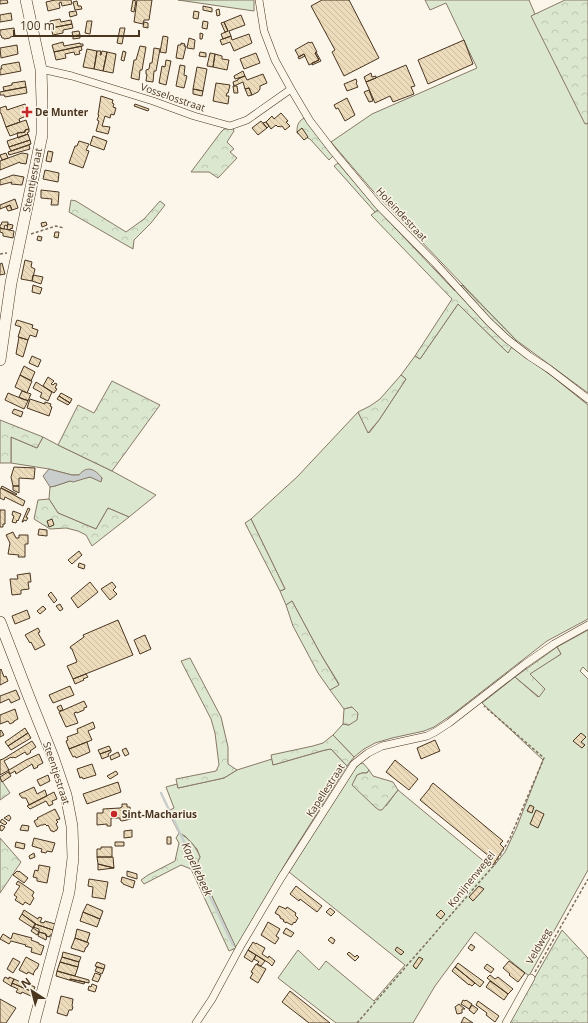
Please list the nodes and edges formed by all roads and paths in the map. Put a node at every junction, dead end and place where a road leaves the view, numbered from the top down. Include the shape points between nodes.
1 (26, 0) edge
2 (259, 0) edge
3 (41, 68) junction
4 (291, 89) junction
5 (64, 228) dead end
6 (22, 233) junction
7 (0, 360) edge
8 (588, 399) edge
9 (0, 622) edge
10 (588, 625) edge
11 (478, 700) junction
12 (588, 879) edge
13 (531, 978) joint
14 (34, 1023) edge
15 (196, 1023) edge
16 (358, 1023) edge
17 (506, 1023) edge

1 - 3 street, Steentjestraat
2 - 4 street, Holeindestraat via 264,31 275,60
3 - 4 street, Vosselosstraat via 153,100 194,116 230,126 247,120
3 - 6 street, Steentjestraat via 42,135
4 - 8 street, Holeindestraat via 310,121 378,205 489,322 507,340
5 - 6 path via 56,226 32,234
6 - 7 street, Steentjestraat via 11,283
9 - 14 street, Steentjestraat via 53,757 66,795 72,826 73,858 69,892
10 - 11 street, Kapellestraat via 530,660
11 - 15 street, Kapellestraat via 435,732 382,746 354,764 281,878
11 - 16 path, Konijnenwegel via 544,758 510,838 495,864
12 - 13 path, Veldweg
13 - 17 street, Veldweg

